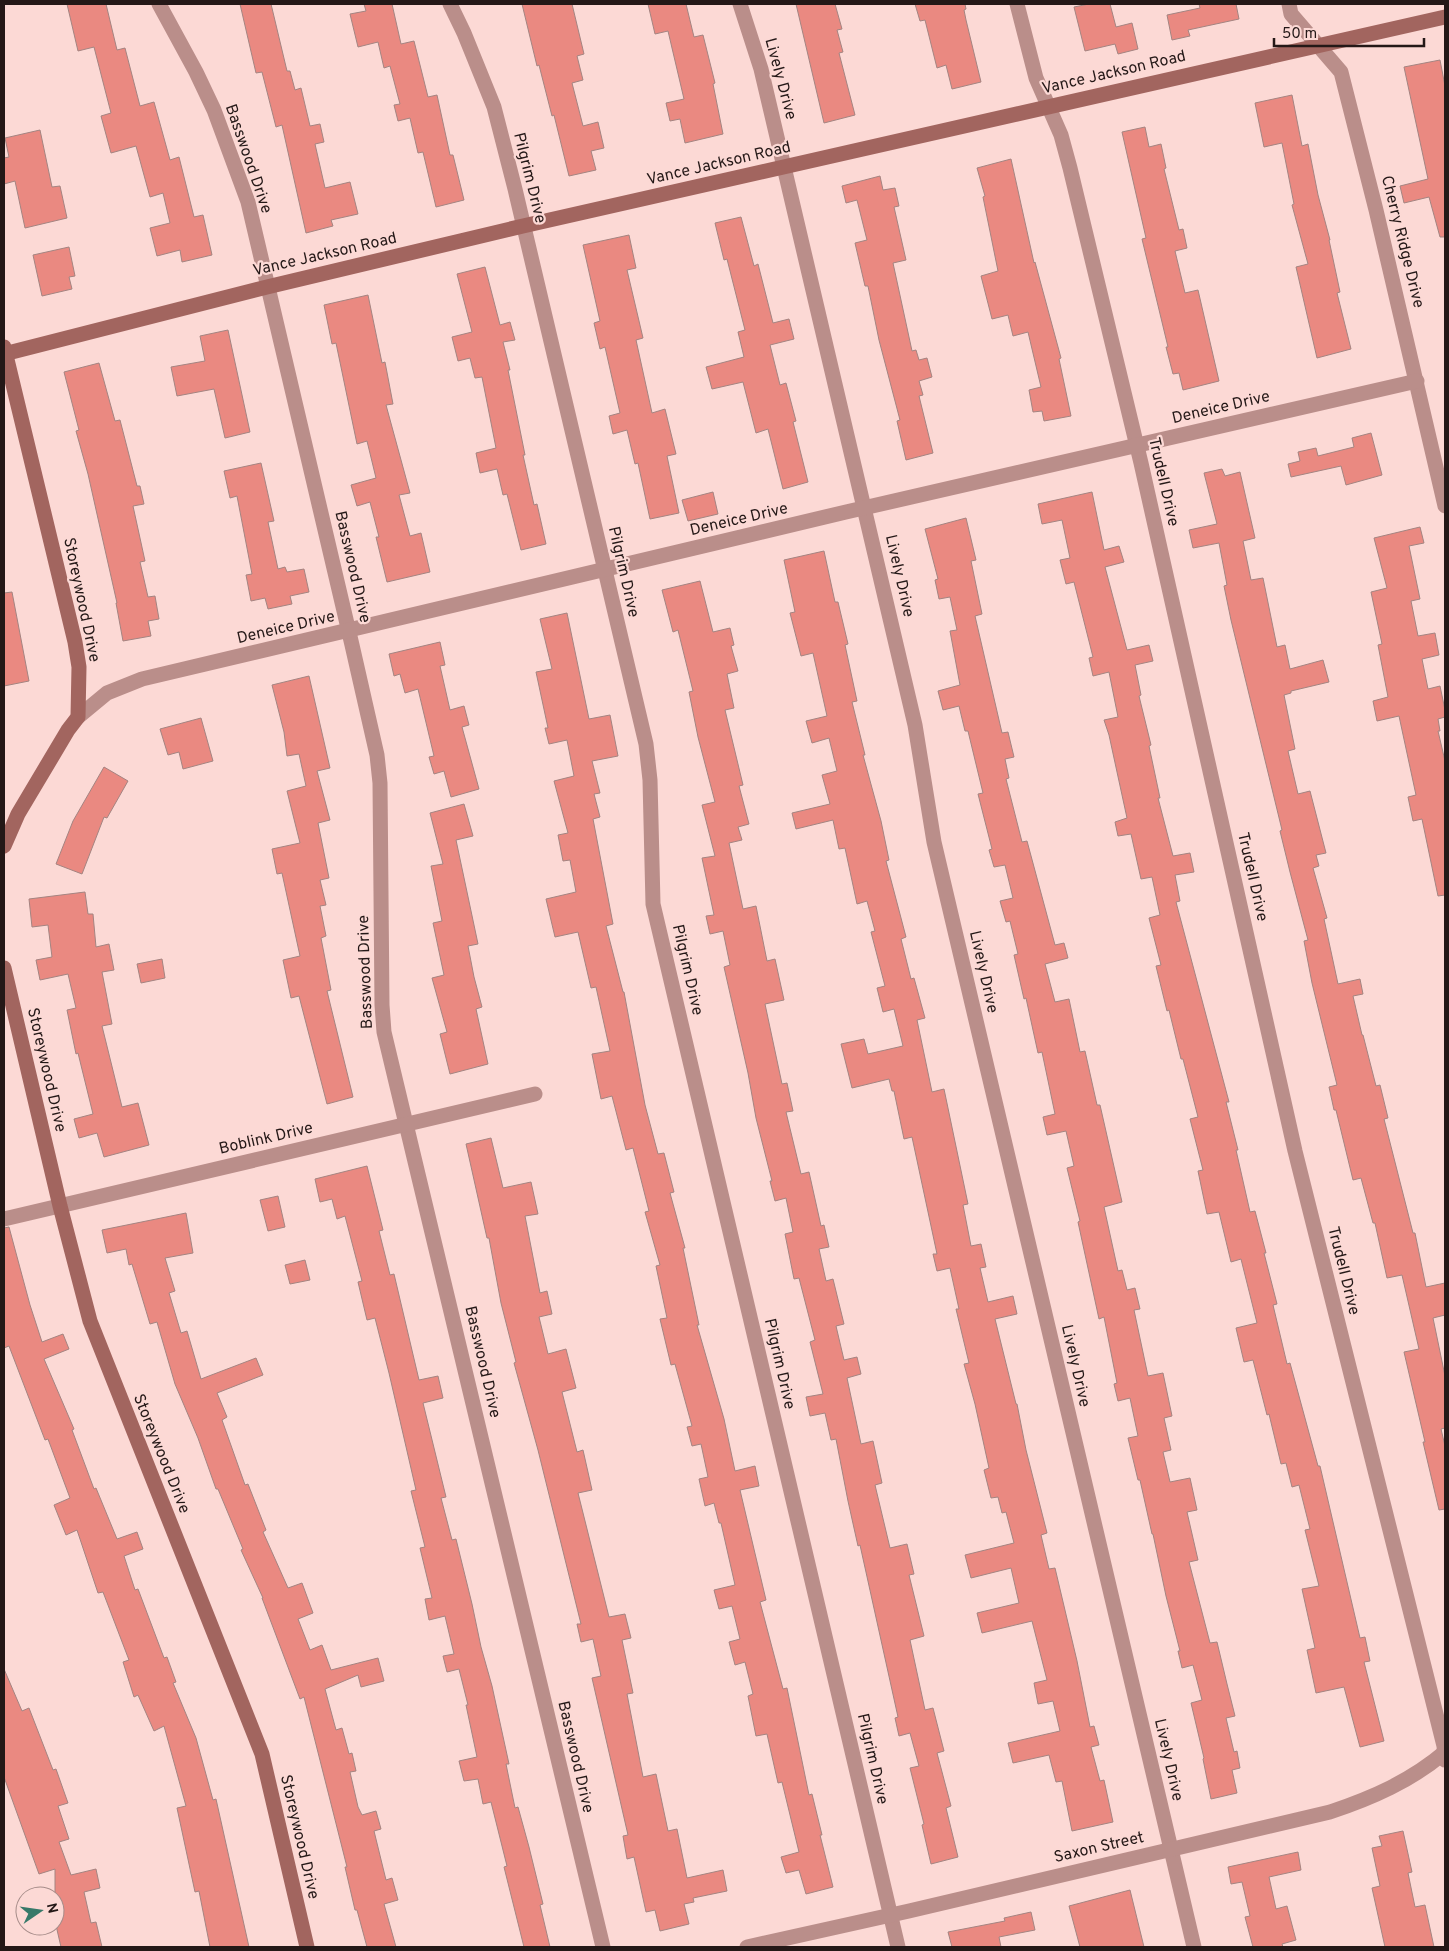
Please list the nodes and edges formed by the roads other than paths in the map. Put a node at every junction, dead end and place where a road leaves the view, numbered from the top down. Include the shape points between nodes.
1 (159, 4) edge
2 (450, 4) edge
3 (740, 4) edge
4 (1017, 4) edge
5 (1289, 4) edge
6 (1445, 17) edge
7 (1317, 46) junction
8 (1048, 106) junction
9 (785, 167) junction
10 (523, 226) junction
11 (268, 287) junction
12 (4, 352) edge
13 (1417, 381) junction
14 (1137, 445) junction
15 (1445, 506) edge
16 (865, 508) junction
17 (605, 570) junction
18 (349, 631) junction
19 (78, 716) junction
20 (4, 846) edge
21 (4, 968) edge
22 (536, 1094) dead end
23 (408, 1124) junction
24 (60, 1206) junction
25 (4, 1219) edge
26 (1445, 1755) edge
27 (1171, 1849) junction
28 (891, 1916) junction
29 (308, 1947) edge
30 (603, 1947) edge
31 (747, 1947) edge
32 (898, 1947) edge
33 (1194, 1947) edge

1 - 11 street, Basswood Drive via 214,110 248,202
2 - 10 street, Pilgrim Drive via 494,108
3 - 9 street, Lively Drive
4 - 8 street, Trudell Drive via 1036,78
5 - 7 street, Cherry Ridge Drive via 1291,14
6 - 7 street, Vance Jackson Road
7 - 8 street, Vance Jackson Road
7 - 13 street, Cherry Ridge Drive via 1341,72
8 - 9 street, Vance Jackson Road
8 - 14 street, Trudell Drive via 1064,143
9 - 10 street, Vance Jackson Road
9 - 16 street, Lively Drive
10 - 11 street, Vance Jackson Road
10 - 17 street, Pilgrim Drive
11 - 12 street, Vance Jackson Road
11 - 18 street, Basswood Drive
12 - 19 street, Storeywood Drive via 75,642 79,667
13 - 14 street, Deneice Drive
13 - 15 street, Cherry Ridge Drive
14 - 16 street, Deneice Drive
14 - 26 street, Trudell Drive via 1295,1152
16 - 17 street, Deneice Drive
16 - 27 street, Lively Drive via 915,725 934,842
17 - 18 street, Deneice Drive
17 - 28 street, Pilgrim Drive via 649,762 653,904
18 - 19 street, Deneice Drive via 142,680 107,693
18 - 23 street, Basswood Drive via 377,755 384,1032
19 - 20 street via 18,814
21 - 24 street, Storeywood Drive
22 - 23 street, Boblink Drive
23 - 24 street, Boblink Drive
23 - 30 street, Basswood Drive
24 - 25 street, Boblink Drive
24 - 29 street, Storeywood Drive via 96,1339 262,1754
26 - 27 street, Saxon Street via 1388,1790 1330,1812
27 - 28 street, Saxon Street
27 - 33 street, Lively Drive
28 - 31 street, Saxon Street
28 - 32 street, Pilgrim Drive

